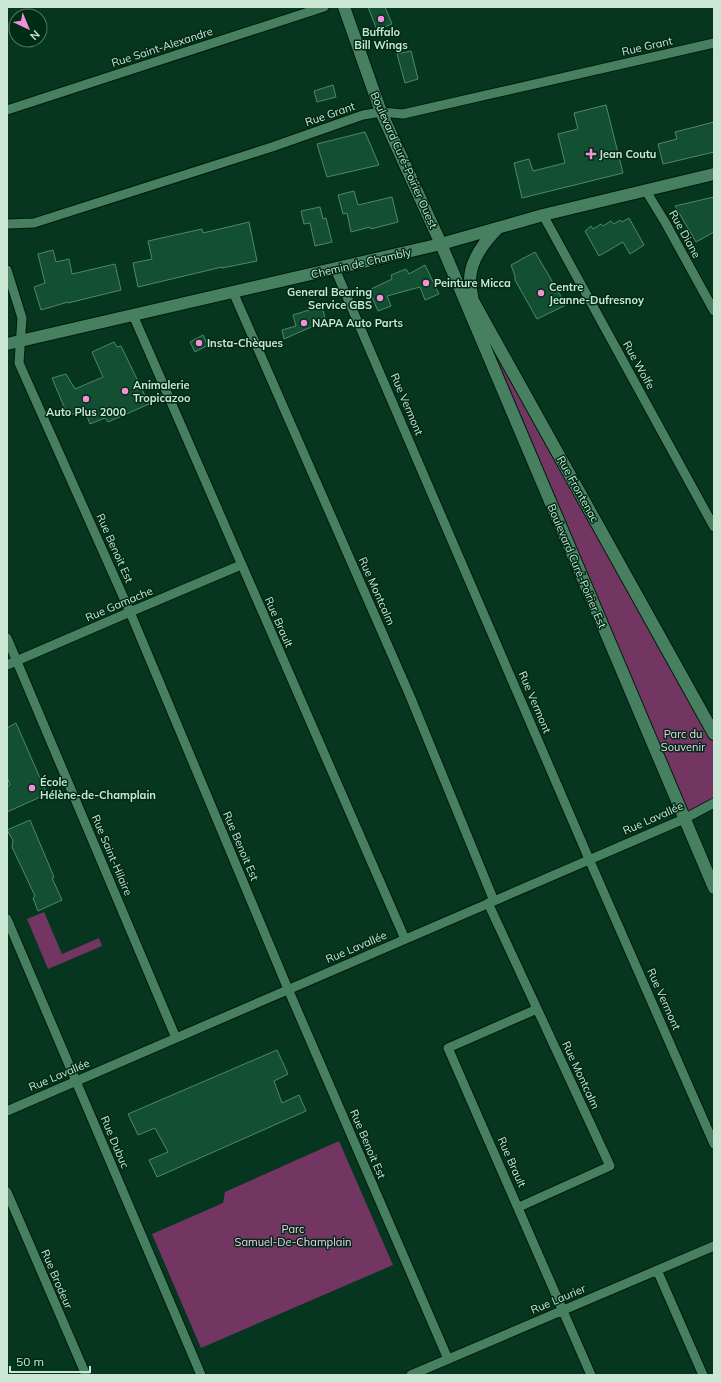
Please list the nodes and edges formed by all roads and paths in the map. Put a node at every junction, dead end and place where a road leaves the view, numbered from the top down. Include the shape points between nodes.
1 (324, 7) edge
2 (344, 7) edge
3 (714, 43) edge
4 (7, 110) edge
5 (381, 112) junction
6 (714, 174) edge
7 (646, 191) junction
8 (543, 215) junction
9 (7, 224) edge
10 (498, 228) junction
11 (441, 244) junction
12 (335, 269) junction
13 (7, 270) edge
14 (233, 292) junction
15 (473, 302) junction
16 (714, 311) edge
17 (133, 315) junction
18 (20, 341) junction
19 (7, 344) edge
20 (714, 527) edge
21 (241, 566) junction
22 (130, 612) junction
23 (7, 638) edge
24 (17, 661) junction
25 (7, 665) edge
26 (714, 734) edge
27 (714, 803) edge
28 (684, 819) junction
29 (589, 859) junction
30 (714, 888) edge
31 (491, 902) junction
32 (7, 919) edge
33 (405, 939) junction
34 (288, 989) junction
35 (537, 1009) junction
36 (176, 1038) junction
37 (76, 1081) junction
38 (7, 1111) edge
39 (714, 1144) edge
40 (7, 1192) edge
41 (519, 1207) junction
42 (714, 1246) edge
43 (657, 1270) junction
44 (564, 1310) junction
45 (448, 1359) junction
46 (86, 1375) edge
47 (201, 1375) edge
48 (411, 1375) edge
49 (591, 1375) edge
50 (703, 1375) edge

1 - 4 street, Rue Saint-Alexandre
2 - 5 main road, Boulevard Curé-Poirier Ouest
3 - 5 street, Rue Grant via 403,114
5 - 9 street, Rue Grant via 363,115 34,223
5 - 11 main road, Boulevard Curé-Poirier Ouest
6 - 7 main road, Chemin de Chambly
7 - 8 main road, Chemin de Chambly
7 - 16 street, Rue Diane
8 - 10 main road, Chemin de Chambly
8 - 20 street, Rue Wolfe
10 - 11 main road, Chemin de Chambly
10 - 15 main road via 477,255 471,272
11 - 12 main road, Chemin de Chambly
11 - 15 main road, Rue Frontenac
11 - 28 main road, Boulevard Curé-Poirier Est
12 - 14 main road, Chemin de Chambly
12 - 29 street, Rue Vermont
13 - 18 street, Rue Benoit Est via 22,318
14 - 17 main road, Chemin de Chambly
14 - 31 street, Rue Montcalm via 410,696
15 - 26 main road, Rue Frontenac
17 - 18 main road, Chemin de Chambly
17 - 21 street, Rue Brault
18 - 19 main road, Chemin de Chambly
18 - 22 street, Rue Benoit Est via 19,363
21 - 22 street, Rue Gamache
21 - 33 street, Rue Brault
22 - 24 street, Rue Gamache
22 - 34 street, Rue Benoit Est
23 - 24 street, Rue Saint-Hilaire
24 - 25 street, Rue Gamache
24 - 36 street, Rue Saint-Hilaire
27 - 28 street, Rue Lavallée
28 - 29 street, Rue Lavallée
28 - 30 main road, Boulevard Curé-Poirier Est
29 - 31 street, Rue Lavallée
29 - 39 street, Rue Vermont
31 - 33 street, Rue Lavallée
31 - 35 street, Rue Montcalm
32 - 37 street, Rue Dubuc
33 - 34 street, Rue Lavallée
34 - 36 street, Rue Lavallée
34 - 45 street, Rue Benoit Est
35 - 41 street, Rue Brault via 448,1048
35 - 41 street, Rue Montcalm via 610,1166
36 - 37 street, Rue Lavallée
37 - 38 street, Rue Lavallée
37 - 47 street, Rue Dubuc
40 - 46 street, Rue Brodeur
41 - 44 street, Rue Brault
42 - 43 street, Rue Laurier
43 - 44 street, Rue Laurier
43 - 50 street
44 - 45 street, Rue Laurier
44 - 49 street, Rue Brault
45 - 48 street, Rue Laurier

